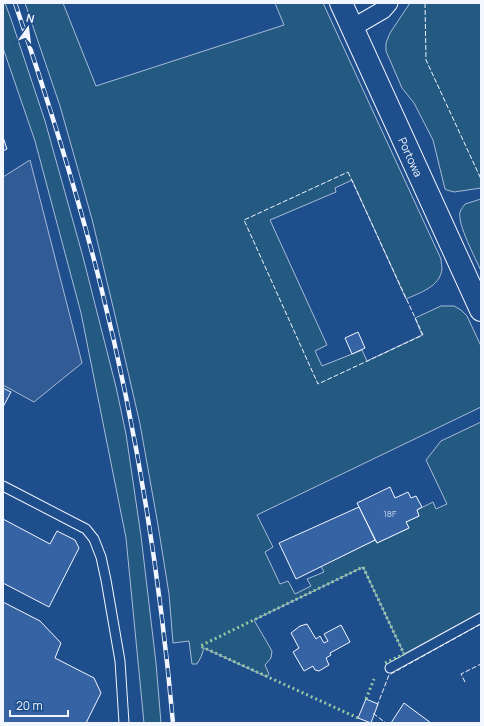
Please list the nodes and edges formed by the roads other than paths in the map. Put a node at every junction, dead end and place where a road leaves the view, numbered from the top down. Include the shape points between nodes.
1 (341, 3) edge
2 (389, 3) edge
3 (352, 28) junction
4 (481, 310) edge
5 (3, 486) edge
6 (481, 618) edge
7 (390, 668) dead end
8 (124, 723) edge

1 - 3 main road, Portowa
2 - 3 street via 383,10
3 - 4 main road, Portowa
5 - 8 lane via 86,529 94,539 106,580 120,661
6 - 7 lane

